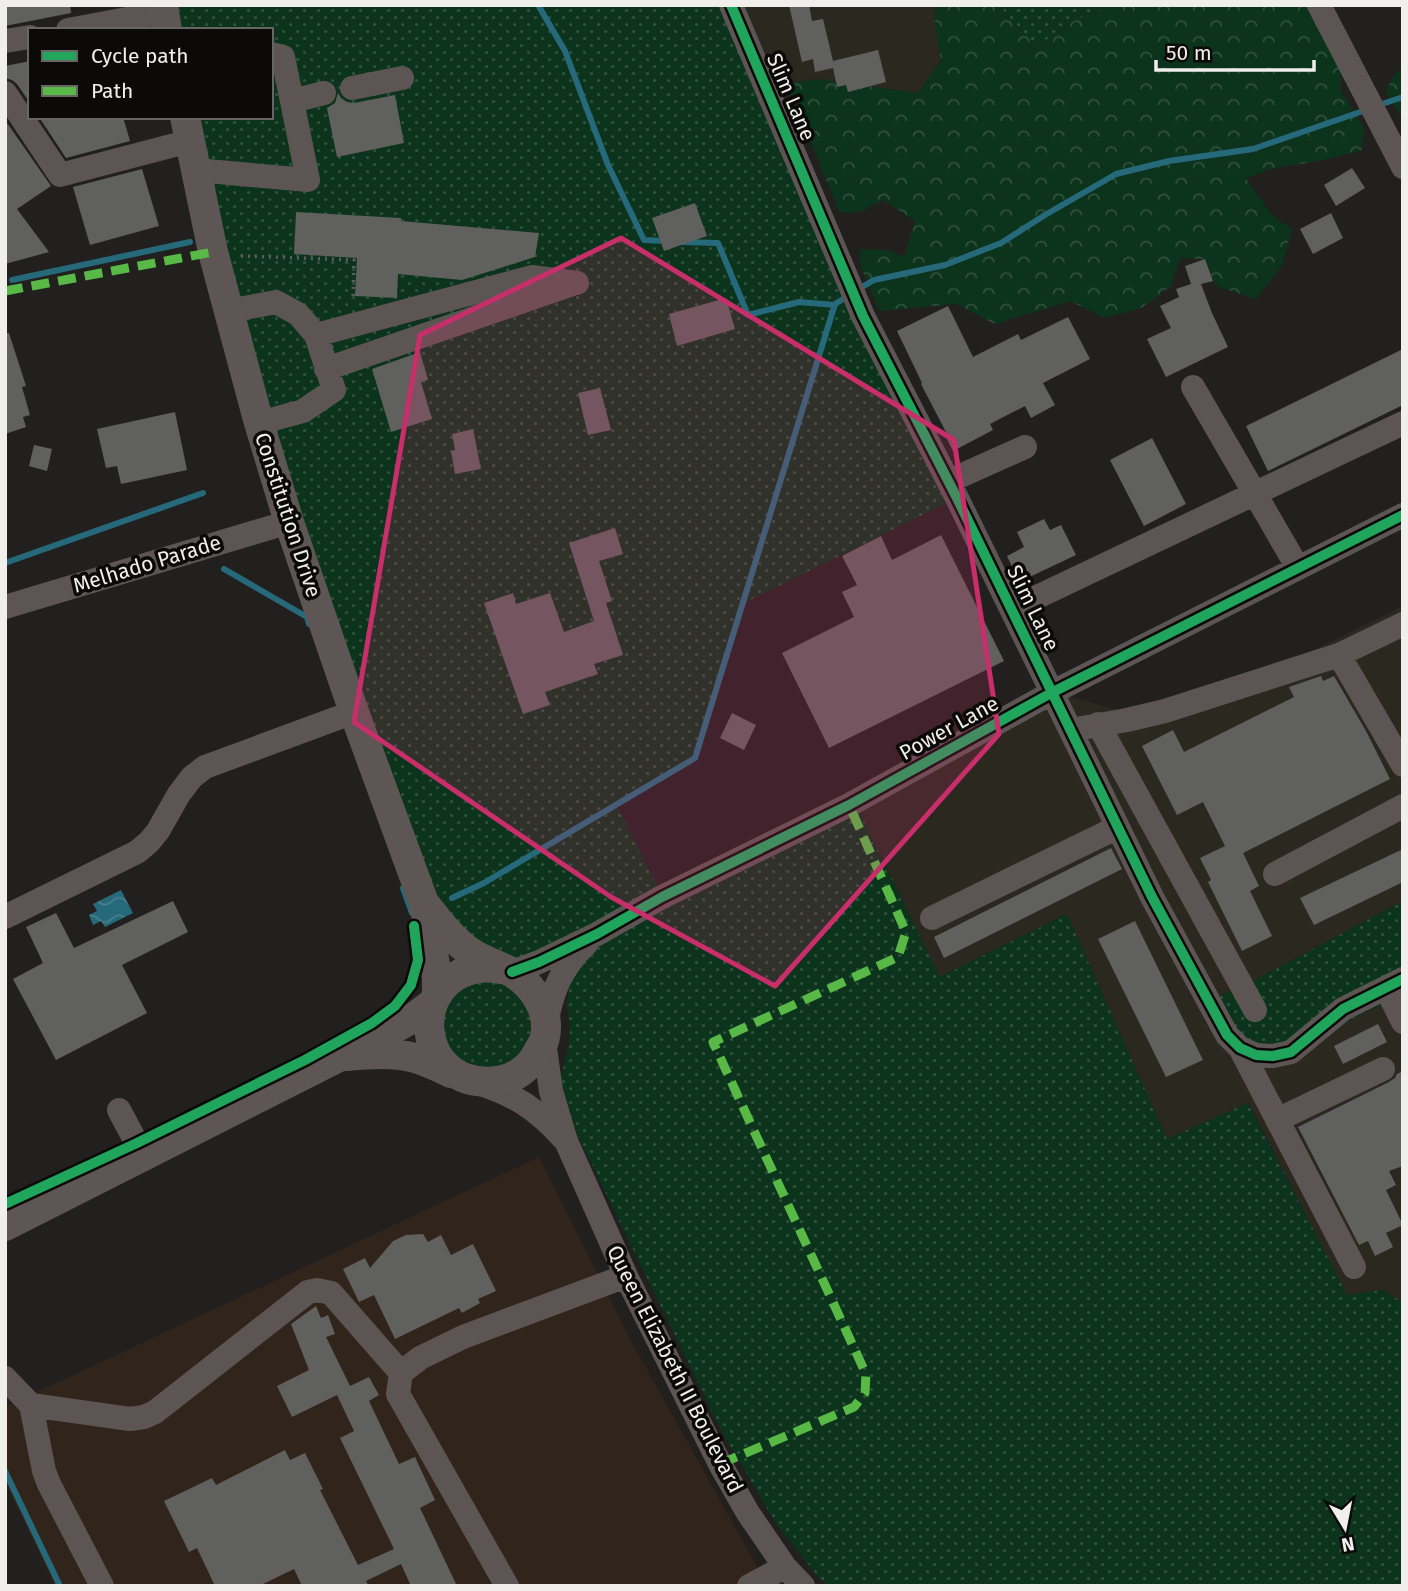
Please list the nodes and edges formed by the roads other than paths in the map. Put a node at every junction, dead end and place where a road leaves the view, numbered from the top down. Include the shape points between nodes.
1 (732, 5) edge
2 (1319, 5) edge
3 (165, 16) edge
4 (82, 28) edge
5 (28, 37) edge
6 (5, 41) edge
7 (273, 54) edge
8 (402, 78) dead end
9 (352, 88) dead end
10 (5, 93) edge
11 (324, 93) dead end
12 (292, 101) junction
13 (190, 143) edge
14 (1403, 167) edge
15 (461, 296) junction
16 (229, 311) junction
17 (402, 312) junction
18 (471, 319) junction
19 (316, 334) junction
20 (412, 340) junction
21 (326, 369) junction
22 (1193, 387) dead end
23 (258, 423) junction
24 (1403, 423) edge
25 (1025, 447) dead end
26 (948, 481) junction
27 (1254, 494) junction
28 (1403, 515) edge
29 (289, 522) junction
30 (1298, 568) junction
31 (5, 607) edge
32 (1012, 609) junction
33 (1403, 624) edge
34 (1339, 655) junction
35 (1053, 692) junction
36 (354, 712) junction
37 (1098, 724) junction
38 (1071, 730) junction
39 (1403, 765) edge
40 (1140, 801) junction
41 (1403, 806) edge
42 (1119, 829) junction
43 (1156, 830) junction
44 (1275, 874) dead end
45 (424, 903) junction
46 (5, 917) edge
47 (932, 918) dead end
48 (597, 934) junction
49 (507, 971) junction
50 (1239, 980) junction
51 (1395, 984) edge
52 (1205, 995) junction
53 (435, 999) junction
54 (1255, 1010) dead end
55 (1403, 1022) edge
56 (545, 1033) junction
57 (1240, 1048) junction
58 (336, 1057) junction
59 (1383, 1069) dead end
60 (469, 1080) junction
61 (119, 1110) dead end
62 (1277, 1120) junction
63 (566, 1141) junction
64 (143, 1155) junction
65 (5, 1226) edge
66 (1354, 1267) dead end
67 (626, 1276) junction
68 (401, 1373) junction
69 (5, 1378) edge
70 (31, 1405) junction
71 (785, 1567) junction
72 (102, 1586) edge
73 (507, 1586) edge
74 (749, 1586) edge
75 (803, 1586) edge

1 - 26 street, Slim Lane via 859,306
2 - 14 street
3 - 4 street
5 - 6 street
7 - 12 street via 283,57
8 - 9 street
10 - 13 street via 60,175
11 - 12 street
12 - 13 street via 308,180
13 - 16 main road, Constitution Drive
15 - 17 street
15 - 18 street
15 - 18 street via 532,277 576,283
16 - 19 street via 276,302 298,314
16 - 23 main road, Constitution Drive
17 - 19 street
17 - 20 street
18 - 20 street
19 - 21 street
20 - 21 street
21 - 23 street via 334,390 303,411
22 - 27 street
23 - 29 main road, Constitution Drive
24 - 27 street
25 - 26 street
26 - 32 street, Slim Lane
27 - 30 street
27 - 32 street
28 - 30 street, Power Lane
29 - 31 street, Melhado Parade
29 - 36 main road, Constitution Drive
30 - 35 street, Power Lane
32 - 35 street, Slim Lane
33 - 34 street
34 - 37 street via 1165,711
34 - 39 street
35 - 38 street, Slim Lane
35 - 48 street, Power Lane via 849,805
36 - 45 main road, Constitution Drive
36 - 46 street via 205,767 192,777 158,831 137,852
37 - 38 street
37 - 40 street
38 - 42 street, Slim Lane
40 - 42 street
40 - 43 street
41 - 44 street
42 - 43 street
42 - 47 street
42 - 52 street, Slim Lane
43 - 50 street
45 - 49 main road, Constitution Drive via 454,939
45 - 53 main road, Constitution Drive via 437,978
48 - 49 street, Power Lane
48 - 56 street, Power Lane via 572,958 558,980
49 - 53 main road via 482,967 464,972 447,982
49 - 56 main road via 533,990 542,1007
50 - 52 street
50 - 54 street
51 - 55 street
51 - 57 street via 1343,1009 1291,1052 1256,1055
52 - 57 street, Slim Lane via 1227,1035
53 - 58 main road via 413,1018
53 - 60 main road via 429,1035 436,1053 447,1068
56 - 60 main road via 533,1061 519,1074 501,1081
56 - 63 street, Queen Elizabeth II Boulevard via 551,1091
57 - 62 street, Slim Lane
58 - 60 main road via 406,1056
58 - 64 main road
59 - 62 street
60 - 63 street, Queen Elizabeth II Boulevard via 527,1103
61 - 64 street
62 - 66 street, Slim Lane
63 - 67 street, Queen Elizabeth II Boulevard
64 - 65 main road
67 - 68 street via 463,1337 419,1357
67 - 71 street, Queen Elizabeth II Boulevard via 720,1464
68 - 70 street via 331,1293 317,1290 308,1292 144,1417
68 - 73 street via 398,1394
69 - 70 street
70 - 72 street via 49,1484
71 - 74 street
71 - 75 street, Queen Elizabeth II Boulevard

